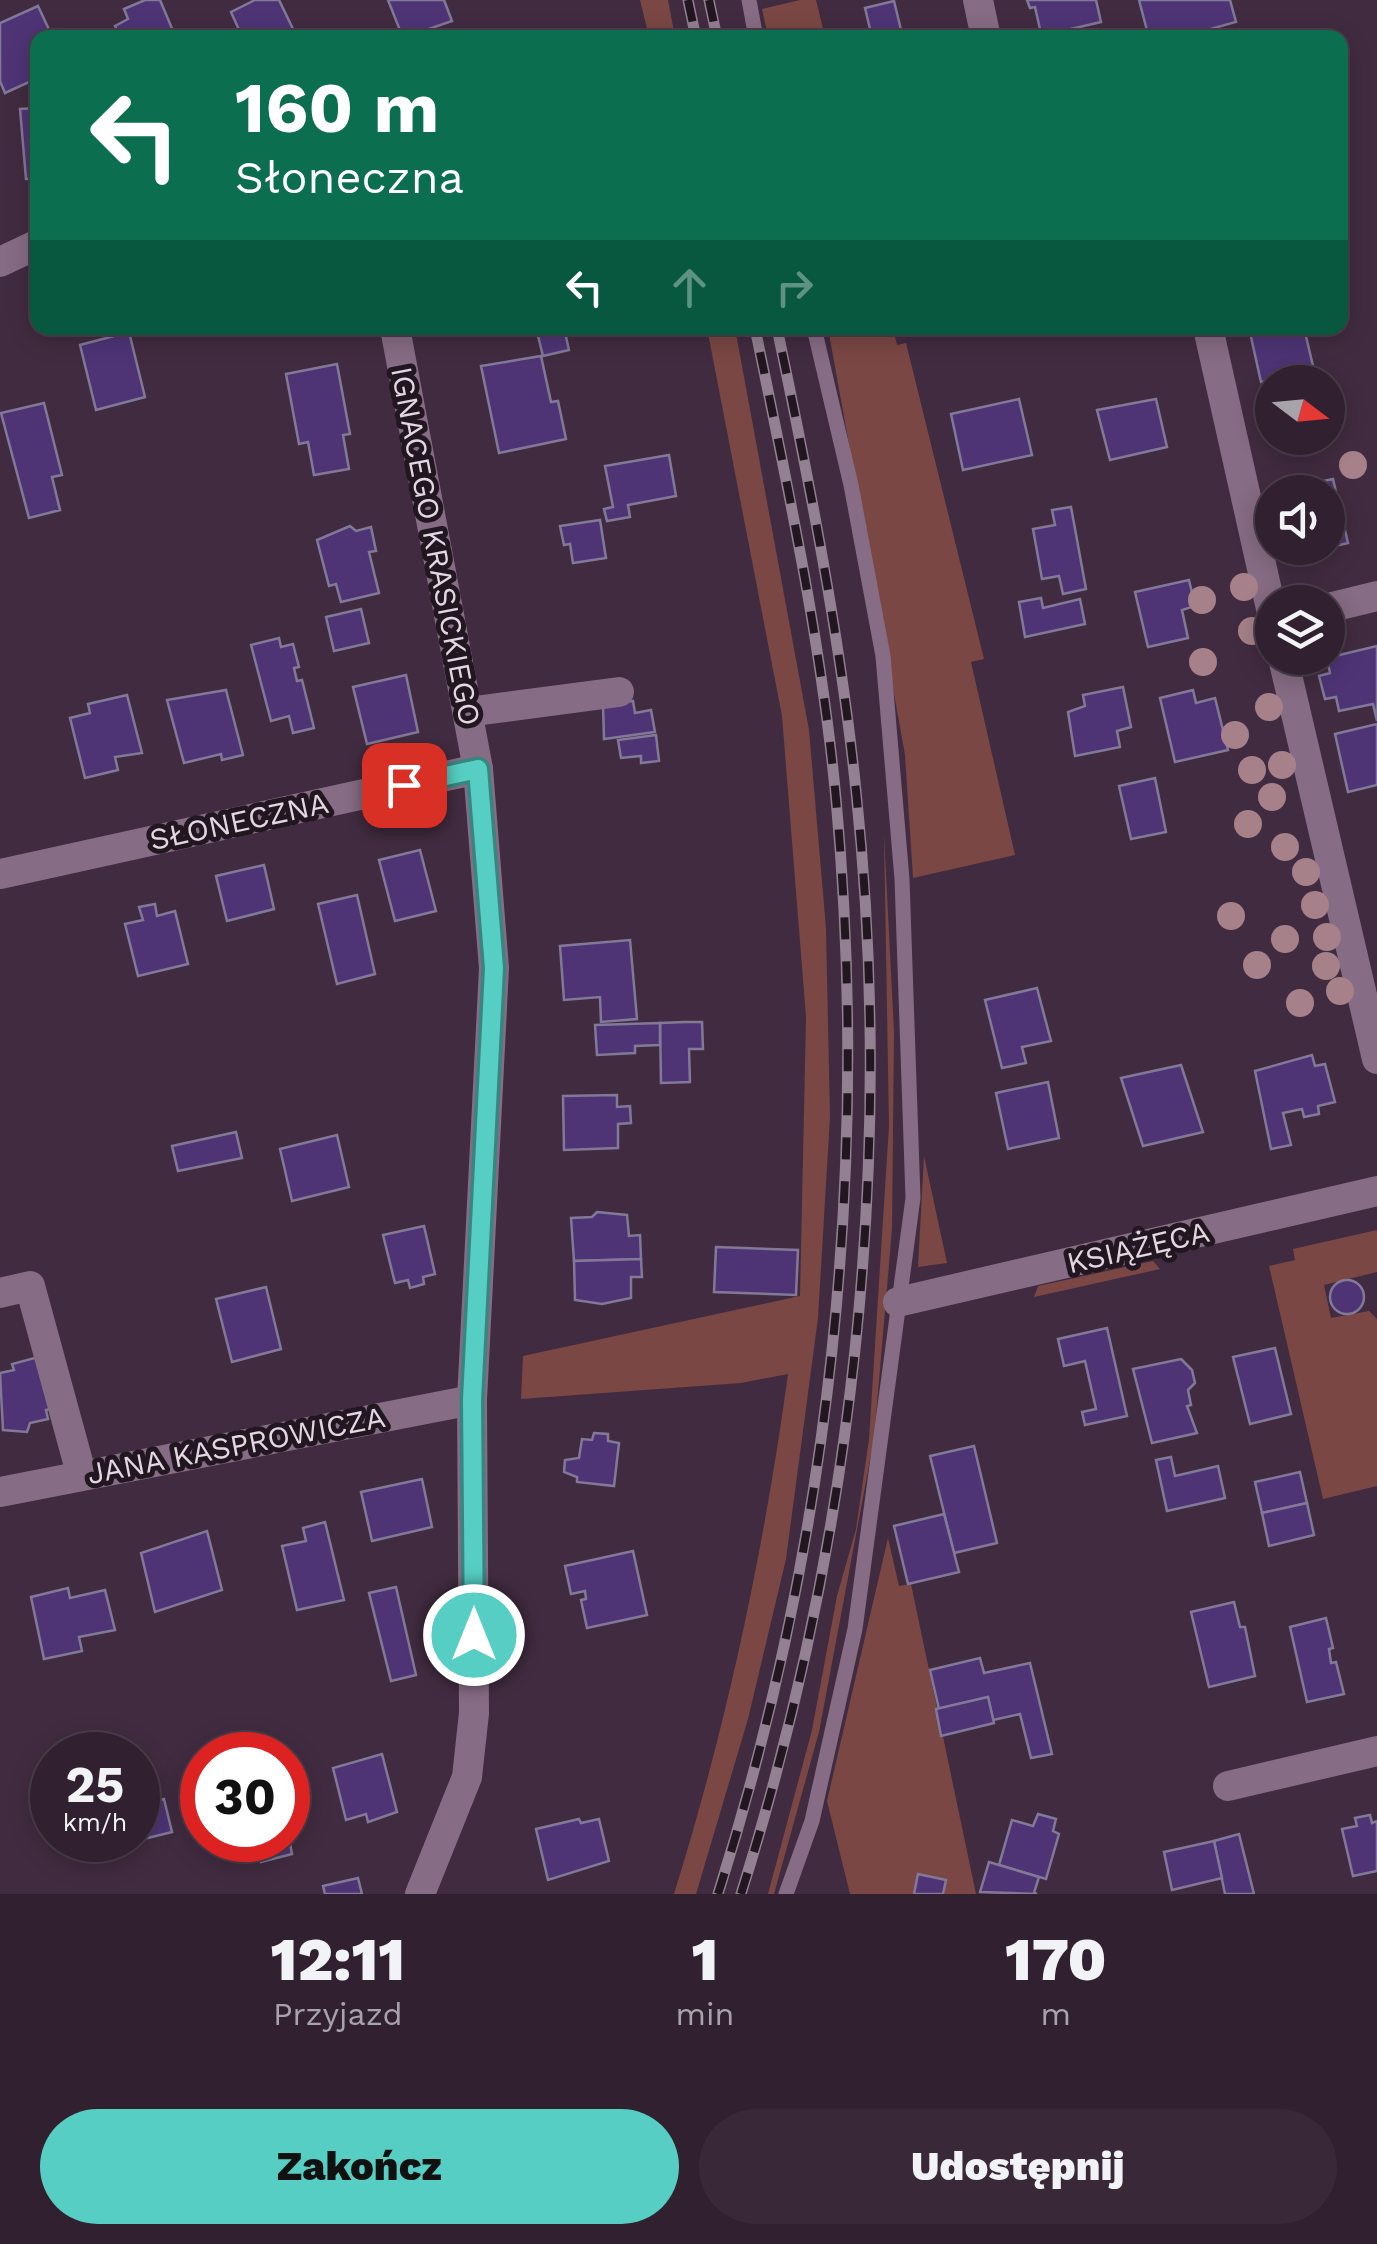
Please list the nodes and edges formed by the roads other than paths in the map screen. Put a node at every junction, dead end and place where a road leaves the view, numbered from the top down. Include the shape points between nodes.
1 (749, 0) edge
2 (978, 0) edge
3 (755, 30) edge
4 (984, 30) edge
5 (30, 248) edge
6 (0, 262) edge
7 (397, 335) edge
8 (816, 335) edge
9 (1210, 335) edge
10 (1266, 585) edge
11 (1377, 596) edge
12 (1345, 604) edge
13 (1287, 675) edge
14 (619, 692) dead end
15 (468, 712) junction
16 (478, 769) junction
17 (0, 874) edge
18 (1377, 1059) edge
19 (1377, 1191) edge
20 (0, 1293) edge
21 (898, 1302) junction
22 (472, 1400) junction
23 (81, 1473) junction
24 (0, 1492) edge
25 (1377, 1751) edge
26 (1228, 1786) dead end
27 (420, 1894) edge
28 (786, 1894) edge

1 - 3 lane
2 - 4 street
5 - 6 street
7 - 15 street, IGNACEGO KRASICKIEGO
8 - 21 lane via 883,656 896,786 914,1198
9 - 10 street
11 - 12 street
13 - 18 street
14 - 15 street
15 - 16 street, IGNACEGO KRASICKIEGO
16 - 17 street, SŁONECZNA
16 - 22 street, IGNACEGO KRASICKIEGO via 494,968
19 - 21 street, KSIĄŻĘCA
20 - 23 street via 30,1286
21 - 28 lane via 855,1630 812,1821
22 - 23 street, JANA KASPROWICZA
22 - 27 street, IGNACEGO KRASICKIEGO via 474,1713 467,1777
23 - 24 street, JANA KASPROWICZA
25 - 26 street

